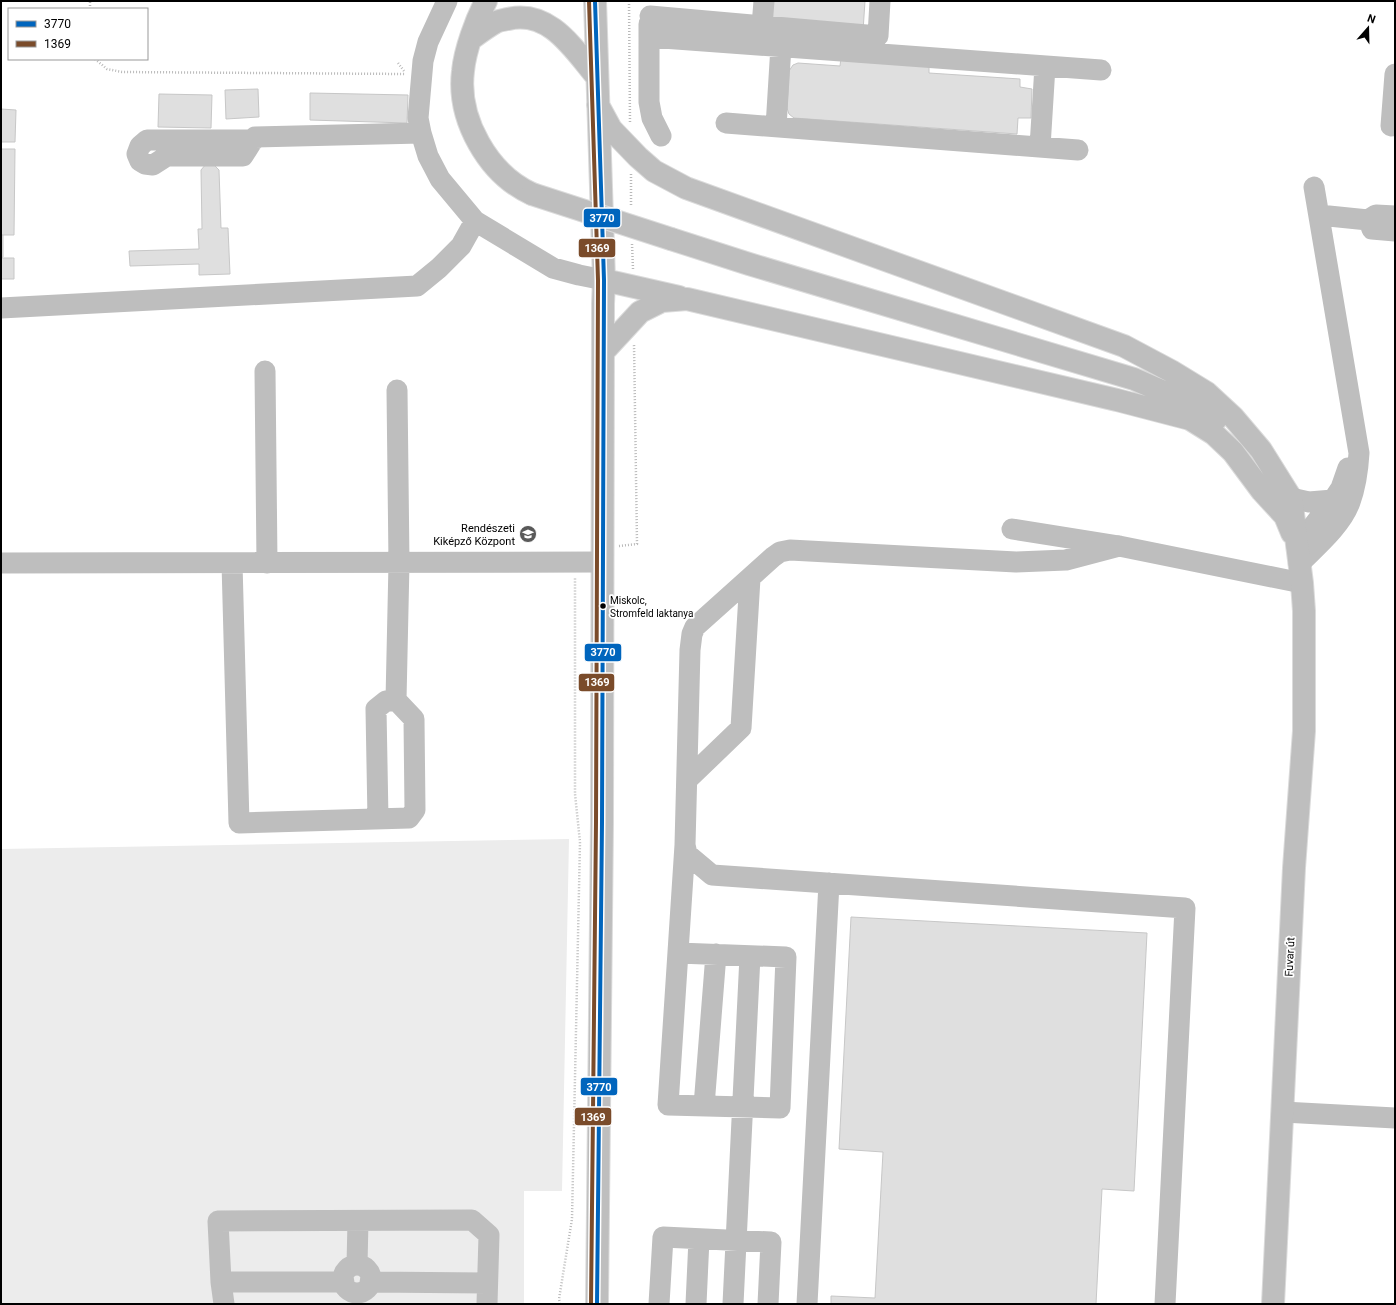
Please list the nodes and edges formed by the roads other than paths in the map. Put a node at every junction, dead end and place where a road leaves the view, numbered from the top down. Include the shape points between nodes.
1 (447, 1) edge
2 (486, 1) edge
3 (595, 1) edge
4 (764, 1) edge
5 (880, 1) edge
6 (650, 8) edge
7 (762, 26) junction
8 (649, 37) junction
9 (471, 39) junction
10 (781, 46) junction
11 (1045, 66) junction
12 (1101, 70) dead end
13 (1395, 74) edge
14 (597, 77) junction
15 (598, 105) junction
16 (726, 123) dead end
17 (1391, 126) dead end
18 (776, 127) junction
19 (421, 133) junction
20 (661, 136) dead end
21 (254, 140) dead end
22 (1040, 147) junction
23 (1078, 150) dead end
24 (1314, 187) dead end
25 (1319, 215) junction
26 (1395, 216) edge
27 (1368, 220) junction
28 (475, 221) junction
29 (1395, 231) edge
30 (604, 280) junction
31 (687, 299) junction
32 (1, 308) edge
33 (603, 352) junction
34 (265, 371) dead end
35 (397, 390) dead end
36 (1354, 428) junction
37 (1291, 498) junction
38 (1333, 500) junction
39 (1012, 529) dead end
40 (1119, 546) junction
41 (399, 562) junction
42 (602, 562) junction
43 (1, 563) edge
44 (232, 563) junction
45 (267, 563) junction
46 (1299, 565) junction
47 (750, 578) junction
48 (396, 700) junction
49 (687, 780) junction
50 (378, 819) junction
51 (685, 845) junction
52 (829, 883) junction
53 (678, 953) junction
54 (716, 954) junction
55 (750, 956) junction
56 (704, 1106) junction
57 (742, 1107) junction
58 (1283, 1112) junction
59 (1395, 1118) edge
60 (358, 1221) junction
61 (699, 1239) junction
62 (736, 1240) junction
63 (221, 1282) junction
64 (487, 1283) junction
65 (357, 1290) edge
66 (224, 1304) edge
67 (487, 1304) edge
68 (597, 1304) edge
69 (660, 1304) edge
70 (696, 1304) edge
71 (733, 1304) edge
72 (768, 1304) edge
73 (807, 1304) edge
74 (1165, 1304) edge
75 (1273, 1304) edge

1 - 19 street via 422,61 418,118
2 - 9 main road
3 - 14 main road
4 - 7 street
5 - 7 street via 878,36
6 - 7 street
6 - 8 street
8 - 10 street
8 - 20 street via 649,102 652,118
9 - 14 main road via 498,21 518,16 537,19 552,27
9 - 46 main road, bridge via 463,71 463,90 472,131 482,150 503,176 522,190 749,264 1134,379 1196,406 1214,416 1249,449 1279,496 1291,521
10 - 11 street
10 - 18 street
11 - 12 street
11 - 22 street
13 - 17 street
14 - 15 main road
15 - 30 main road
15 - 37 main road via 611,129 638,157 654,170 686,188 1124,346 1171,371 1207,393 1233,417 1260,450
16 - 18 street
18 - 22 street
19 - 21 street via 255,136
19 - 28 street via 428,156 440,179
22 - 23 street
24 - 25 street
25 - 27 street
25 - 36 street
26 - 27 street via 1376,215
27 - 29 street via 1372,229
28 - 30 street via 553,268
28 - 32 street via 461,246 417,286
30 - 31 main road
30 - 33 main road
31 - 33 main road via 662,301 640,312
31 - 46 main road via 1190,418 1214,434 1233,452 1262,491 1285,516
33 - 42 main road
34 - 45 street
35 - 41 street
36 - 38 street via 1348,468 1341,488
36 - 46 street via 1359,453 1358,475 1350,503 1337,525 1322,535
37 - 38 street via 1309,502
37 - 46 main road
38 - 46 street
39 - 40 street
40 - 46 street
40 - 47 street via 1066,560 1016,562 790,550 780,552
41 - 42 street
41 - 45 street
41 - 48 street
42 - 68 main road
43 - 44 street
44 - 45 street
44 - 50 street via 239,823
46 - 58 main road, Fuvar út via 1304,611 1304,730 1294,868
47 - 49 street via 741,728
47 - 49 street via 695,627 692,634
48 - 50 street via 386,701 376,709
48 - 50 street via 414,719 416,810 409,818
49 - 51 street
51 - 52 street via 687,854 712,875
51 - 53 street
52 - 73 street
52 - 74 street via 1185,908
53 - 54 street
53 - 56 street via 668,1105
54 - 55 street
54 - 56 street
55 - 57 street
55 - 57 street via 786,957 780,1108
56 - 57 street
57 - 62 street
58 - 59 street
58 - 75 main road, Fuvar út
60 - 63 street via 218,1221
60 - 64 street via 472,1220 489,1236
60 - 65 street via 357,1265 350,1267 343,1278
61 - 62 street
61 - 69 street via 663,1237
61 - 70 street
62 - 71 street
62 - 72 street via 771,1242
63 - 65 street
63 - 66 street
64 - 65 street
64 - 67 street

